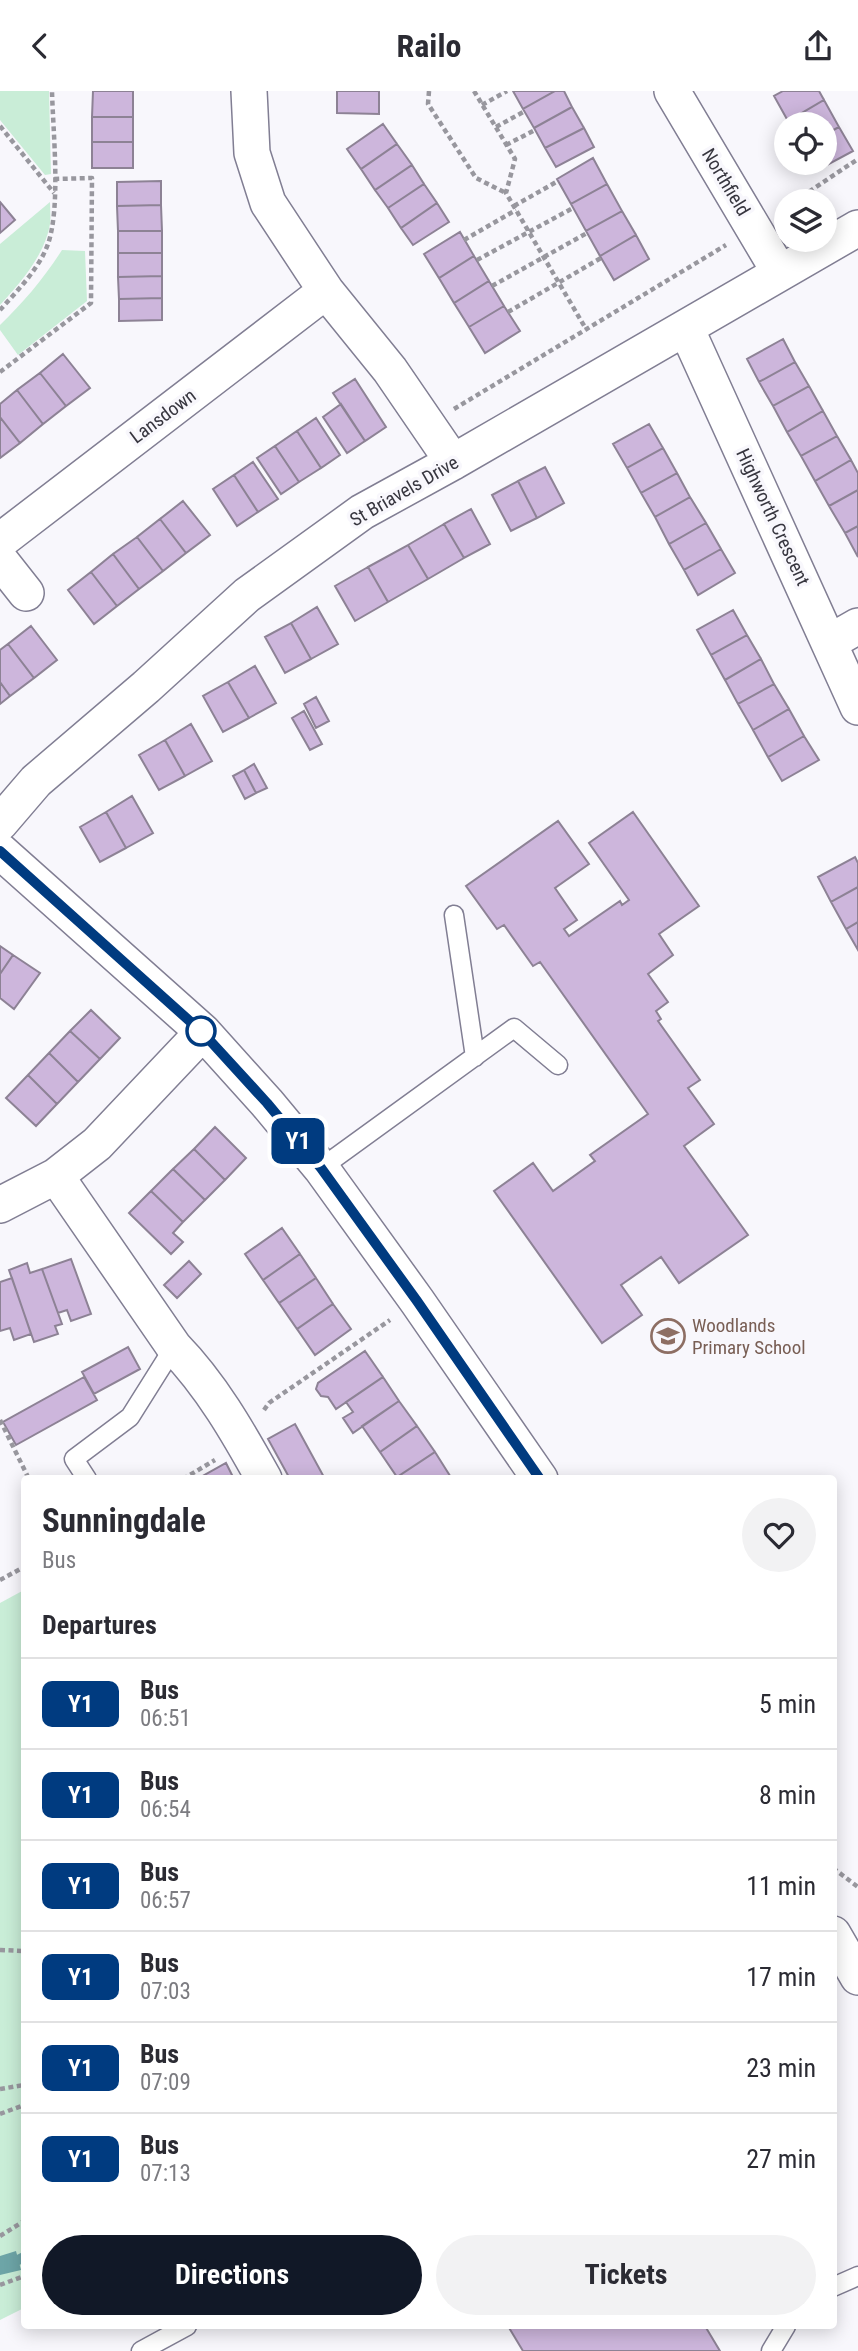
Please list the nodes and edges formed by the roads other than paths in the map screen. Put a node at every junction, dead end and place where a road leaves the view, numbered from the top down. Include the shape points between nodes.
1 (249, 91) edge
2 (672, 91) edge
3 (858, 228) edge
4 (780, 273) junction
5 (326, 291) junction
6 (686, 328) junction
7 (453, 462) junction
8 (0, 541) edge
9 (0, 560) edge
10 (26, 593) dead end
11 (844, 634) edge
12 (858, 707) edge
13 (0, 823) edge
14 (0, 851) edge
15 (454, 915) dead end
16 (203, 1033) junction
17 (475, 1057) junction
18 (558, 1065) dead end
19 (321, 1168) junction
20 (56, 1176) junction
21 (0, 1205) edge
22 (174, 1346) junction
23 (84, 1475) edge
24 (262, 1475) edge
25 (537, 1475) edge
26 (837, 1946) edge
27 (858, 1977) edge
28 (858, 2276) edge
29 (837, 2285) edge
30 (181, 2329) edge
31 (784, 2329) edge
32 (141, 2351) edge
33 (771, 2351) edge

1 - 5 street via 252,153 268,202
2 - 4 street, Northfield
3 - 4 street, St Briavels Drive
4 - 6 street, St Briavels Drive
5 - 7 street via 390,370
5 - 8 street, Lansdown
6 - 7 street, St Briavels Drive
6 - 11 street, Highworth Crescent
7 - 13 street, St Briavels Drive via 362,512 247,595 36,781
9 - 10 street
11 - 12 street, Highworth Crescent
14 - 16 street
15 - 17 lane
16 - 19 street
16 - 20 street via 97,1144
17 - 18 lane via 513,1028
17 - 19 lane
19 - 25 street
20 - 21 street
20 - 22 street
22 - 23 lane via 130,1417 74,1459
22 - 24 street via 197,1371
26 - 27 street
28 - 29 lane
30 - 32 lane
31 - 33 lane

